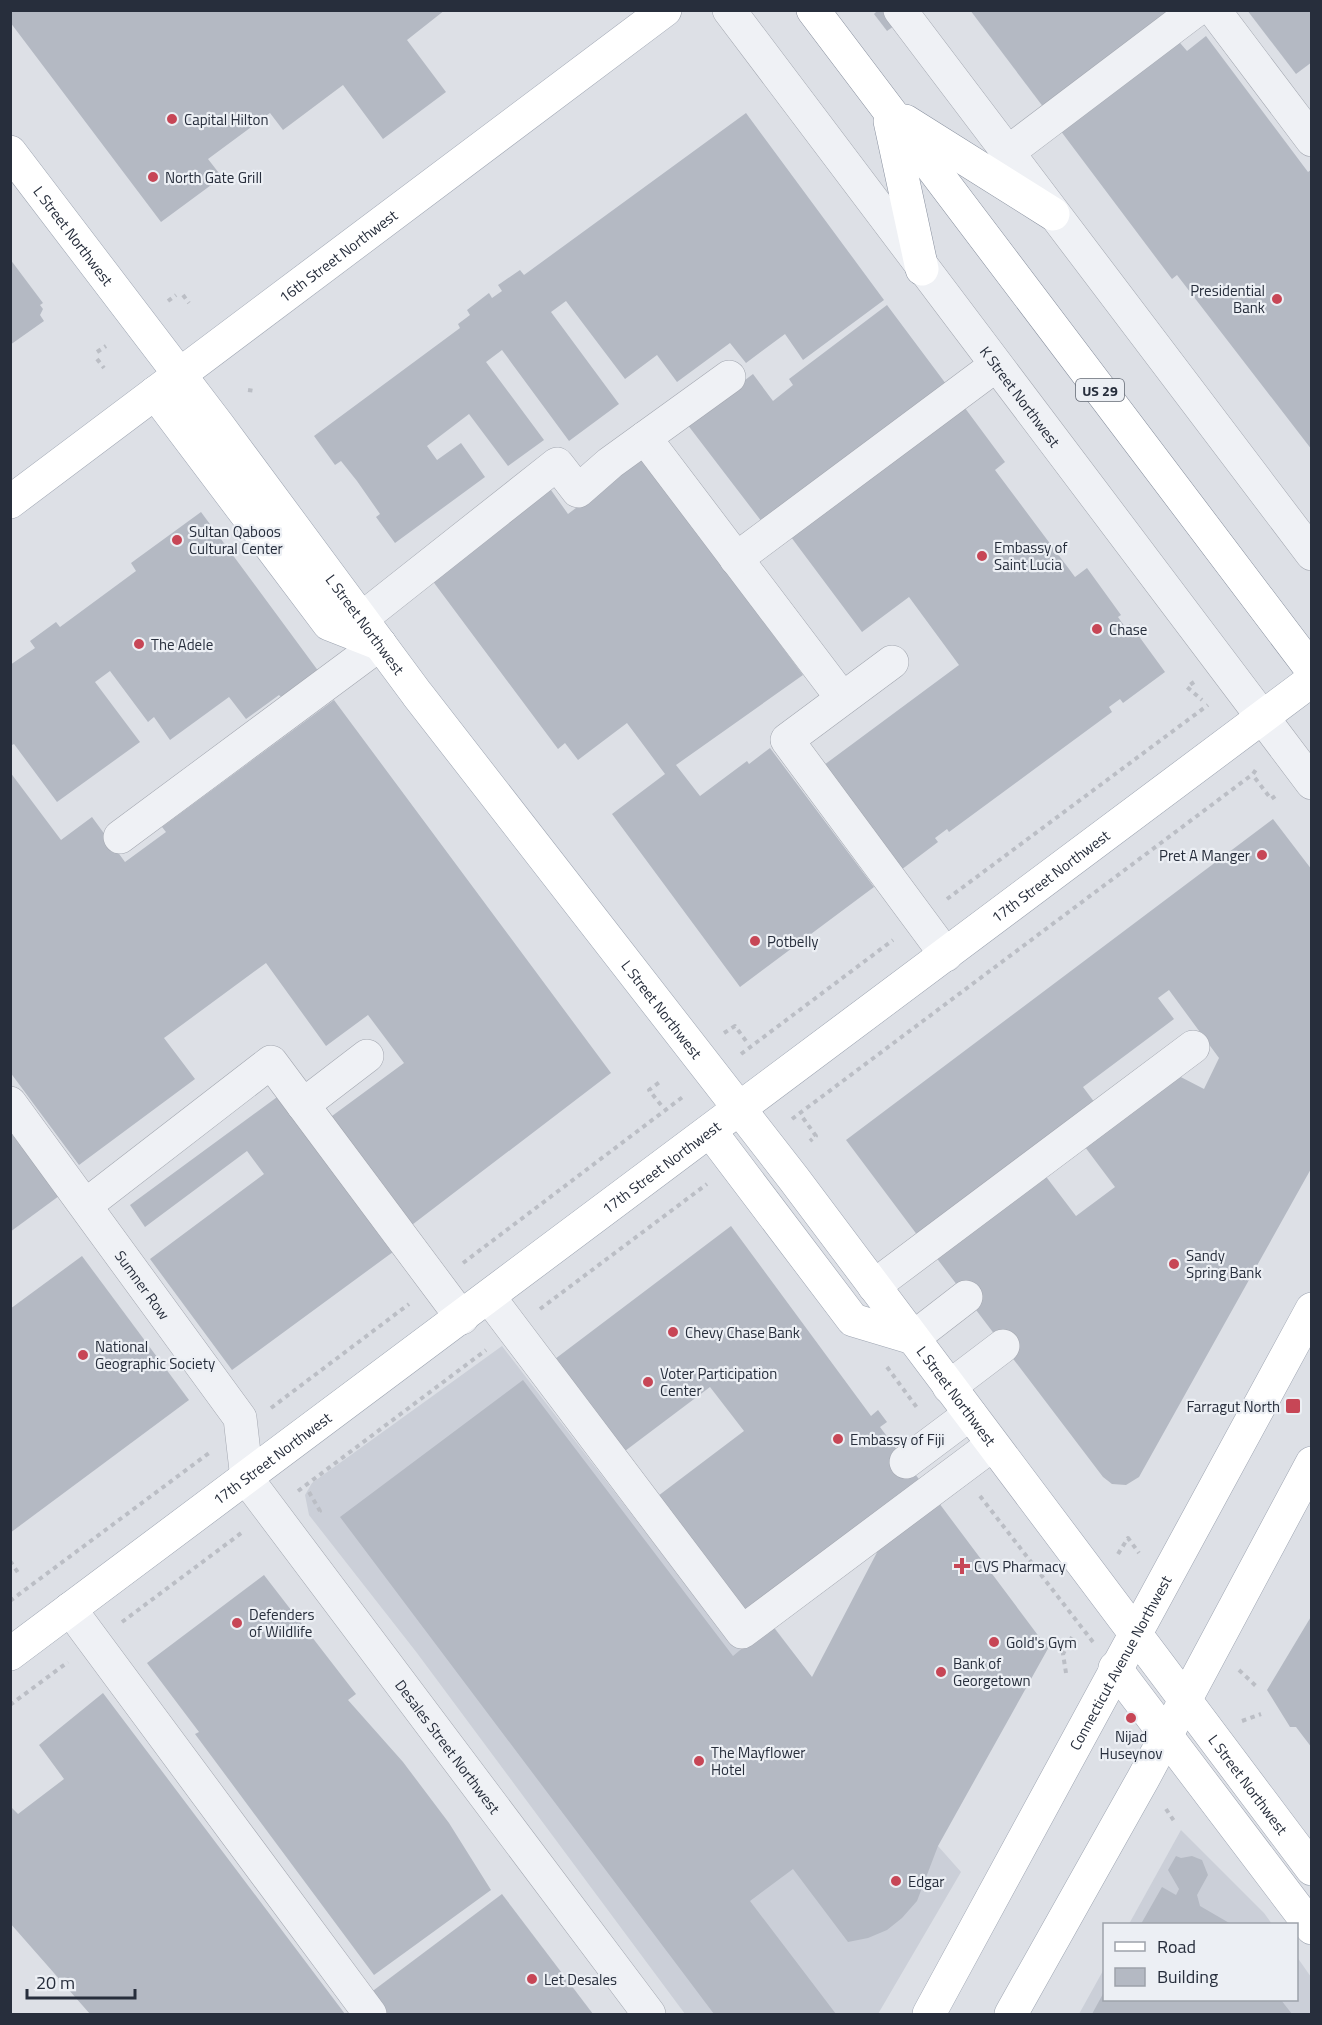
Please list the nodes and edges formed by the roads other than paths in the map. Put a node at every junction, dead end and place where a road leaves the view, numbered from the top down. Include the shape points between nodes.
1 (665, 10) edge
2 (729, 10) edge
3 (813, 10) edge
4 (900, 10) edge
5 (1196, 10) edge
6 (1214, 10) edge
7 (888, 110) junction
8 (1311, 140) edge
9 (10, 152) edge
10 (1007, 153) junction
11 (1053, 214) junction
12 (922, 269) junction
13 (995, 366) junction
14 (729, 377) dead end
15 (167, 384) junction
16 (645, 438) junction
17 (10, 502) edge
18 (1311, 554) edge
19 (736, 559) junction
20 (371, 631) junction
21 (892, 663) dead end
22 (1311, 670) edge
23 (1311, 681) edge
24 (842, 698) junction
25 (1254, 707) junction
26 (1311, 783) edge
27 (120, 837) dead end
28 (946, 955) junction
29 (1193, 1047) dead end
30 (367, 1056) dead end
31 (10, 1103) edge
32 (303, 1105) junction
33 (738, 1109) junction
34 (710, 1131) junction
35 (86, 1205) junction
36 (874, 1286) junction
37 (489, 1297) junction
38 (966, 1297) dead end
39 (1311, 1309) edge
40 (462, 1318) junction
41 (913, 1338) junction
42 (1003, 1346) dead end
43 (949, 1387) junction
44 (970, 1414) junction
45 (992, 1445) junction
46 (906, 1462) dead end
47 (1311, 1463) edge
48 (247, 1479) junction
49 (70, 1609) junction
50 (1134, 1634) junction
51 (10, 1654) edge
52 (1115, 1668) junction
53 (1184, 1700) junction
54 (1166, 1735) junction
55 (1311, 1869) edge
56 (1311, 1928) edge
57 (370, 2014) edge
58 (649, 2014) edge
59 (929, 2014) edge
60 (1011, 2014) edge

1 - 15 main road, 16th Street Northwest
2 - 12 street, K Street Northwest
3 - 7 main road, US 29
4 - 10 street
5 - 10 street
6 - 8 street
7 - 11 main road
7 - 12 main road
7 - 22 main road, US 29
9 - 15 main road, L Street Northwest
10 - 11 street
11 - 18 street
12 - 13 street, K Street Northwest
13 - 19 street
13 - 25 street, K Street Northwest
14 - 16 street
15 - 17 main road, 16th Street Northwest
15 - 20 main road, L Street Northwest
16 - 19 street
16 - 20 street via 578,491 557,464
19 - 24 street
20 - 27 street
20 - 33 main road, L Street Northwest
21 - 24 street
23 - 25 main road, 17th Street Northwest
24 - 28 street via 787,740
25 - 26 street, K Street Northwest
25 - 28 main road, 17th Street Northwest
28 - 33 main road, 17th Street Northwest
29 - 36 street
30 - 32 street
31 - 35 street, Sumner Row
32 - 35 street via 272,1062
32 - 40 street
33 - 34 main road, 17th Street Northwest
33 - 36 main road, L Street Northwest
34 - 37 main road, 17th Street Northwest
34 - 41 main road via 853,1320
35 - 48 street, Sumner Row via 240,1418
36 - 41 main road, L Street Northwest
37 - 40 main road, 17th Street Northwest
37 - 45 street via 742,1632
38 - 41 street
39 - 50 main road, Connecticut Avenue Northwest
40 - 48 main road, 17th Street Northwest
41 - 43 main road, L Street Northwest
42 - 43 street
43 - 44 main road, L Street Northwest
44 - 45 main road, L Street Northwest
44 - 46 street
45 - 50 main road, L Street Northwest
47 - 53 main road
48 - 49 main road, 17th Street Northwest
48 - 58 street, Desales Street Northwest
49 - 51 main road, 17th Street Northwest
49 - 57 street
50 - 52 main road, Connecticut Avenue Northwest
50 - 53 main road, L Street Northwest
52 - 54 main road
52 - 59 main road, Connecticut Avenue Northwest
53 - 54 main road
53 - 55 main road, L Street Northwest
54 - 56 main road
54 - 60 main road

